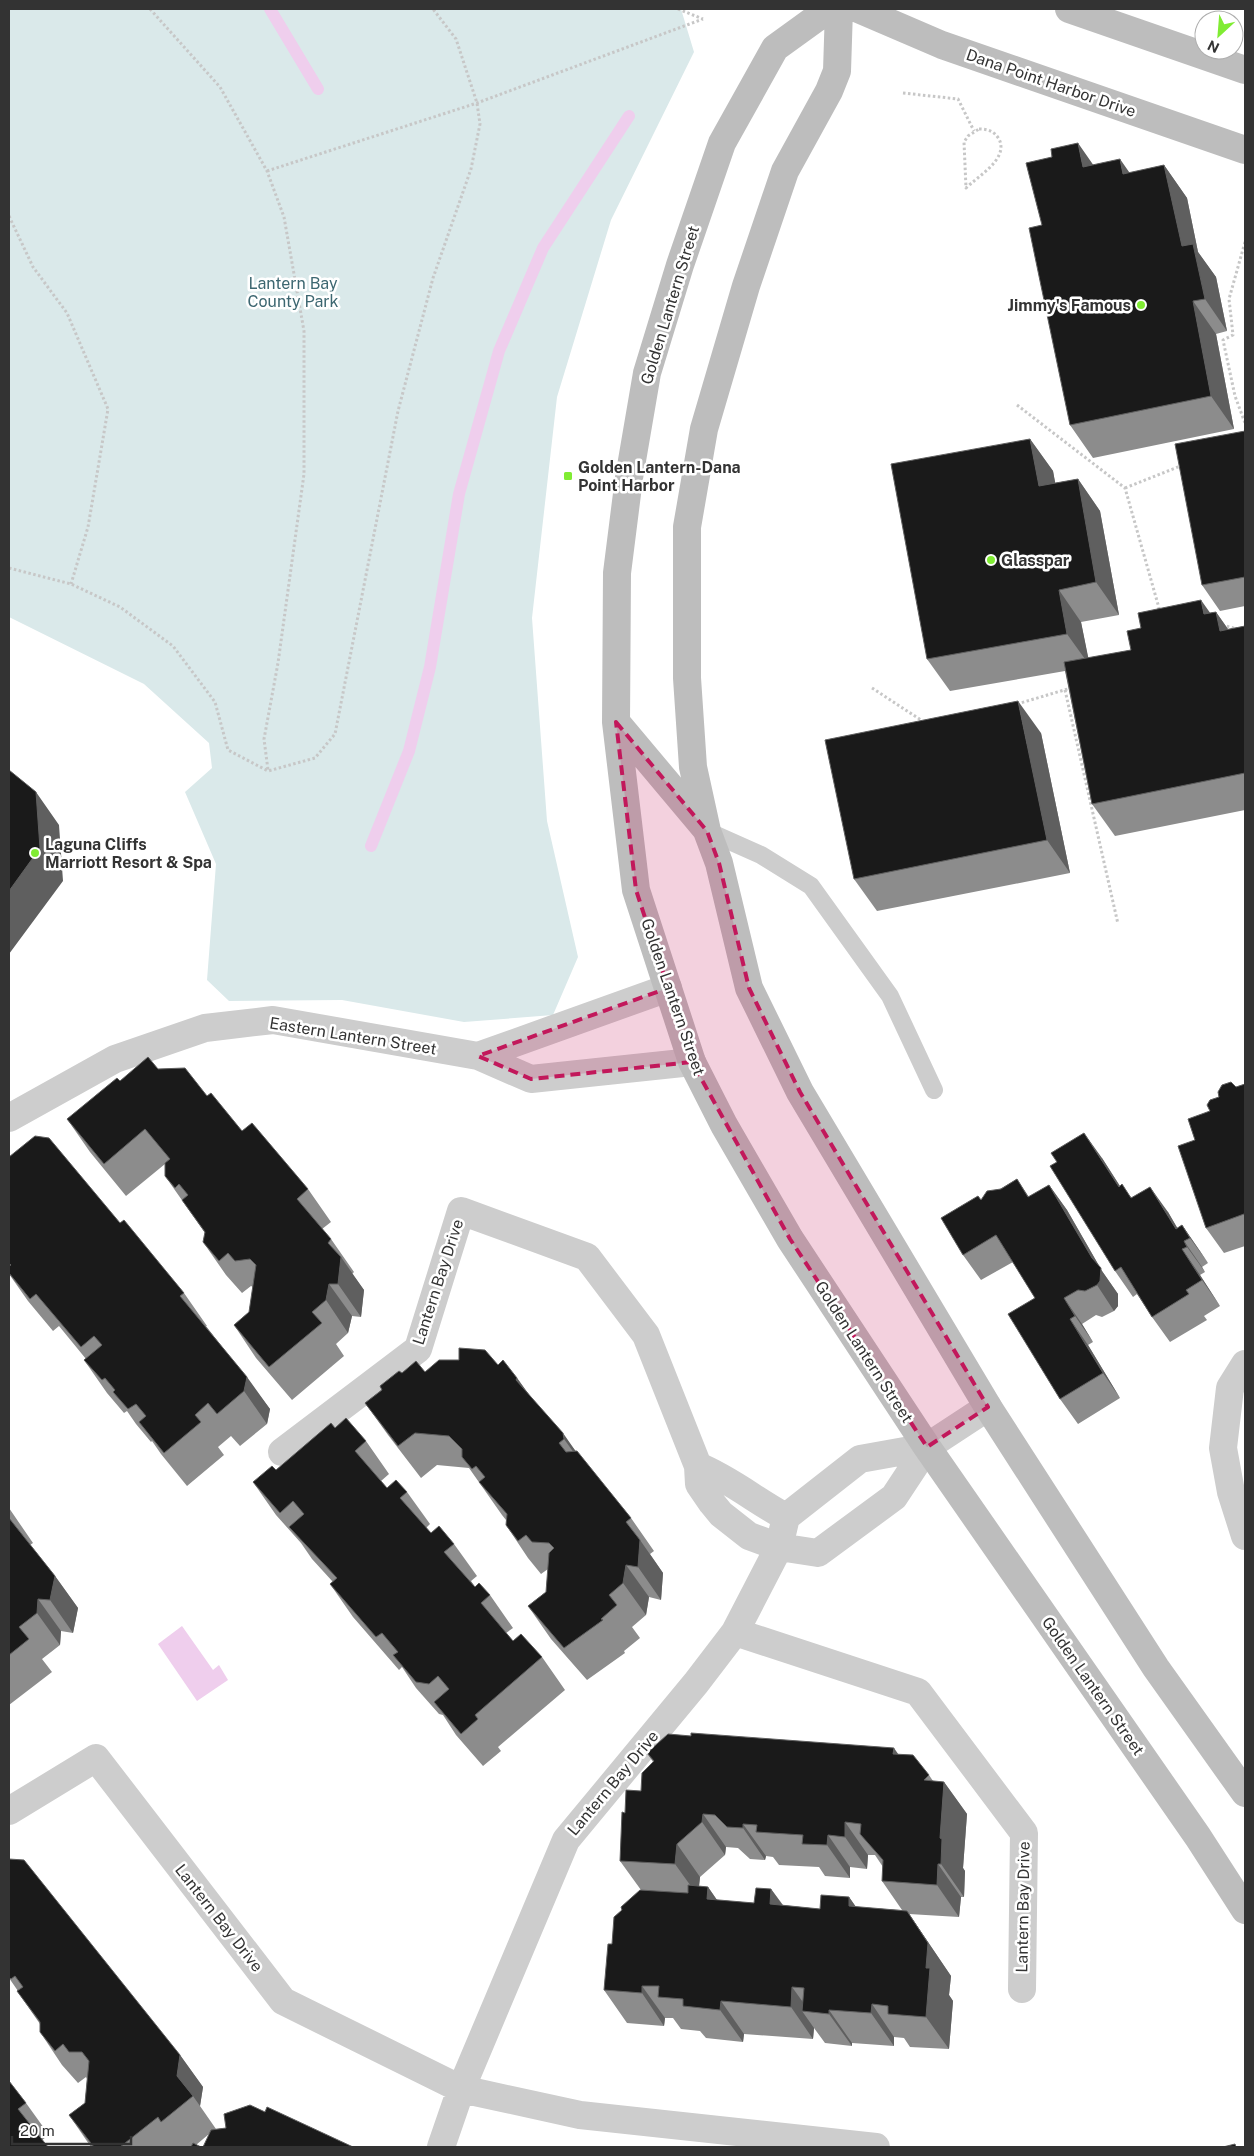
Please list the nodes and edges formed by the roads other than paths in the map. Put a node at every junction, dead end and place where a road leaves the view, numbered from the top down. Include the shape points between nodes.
1 (829, 9) edge
2 (839, 9) edge
3 (858, 9) edge
4 (1069, 9) edge
5 (1245, 70) edge
6 (1245, 150) edge
7 (616, 722) junction
8 (707, 831) junction
9 (668, 988) junction
10 (478, 1056) junction
11 (692, 1062) junction
12 (934, 1090) dead end
13 (9, 1118) edge
14 (1245, 1364) edge
15 (988, 1407) junction
16 (927, 1446) junction
17 (282, 1452) dead end
18 (698, 1466) junction
19 (786, 1517) junction
20 (1245, 1536) edge
21 (780, 1547) junction
22 (735, 1632) junction
23 (1245, 1793) edge
24 (9, 1811) edge
25 (1245, 1910) edge
26 (1022, 1989) dead end
27 (461, 2089) junction
28 (441, 2147) edge
29 (876, 2147) edge

1 - 7 main road, Golden Lantern Street via 775,48 722,143 647,373 629,478 618,573
2 - 8 main road via 837,71 785,171 746,286 704,429 687,527 687,678 693,767
3 - 6 main road, Dana Point Harbor Drive via 942,45
4 - 5 main road
7 - 8 main road
7 - 9 main road, Golden Lantern Street via 636,890
8 - 12 lane via 760,855 811,886 890,996
8 - 15 main road via 719,863 749,988 800,1092
9 - 10 street, Eastern Lantern Street
9 - 11 main road, Golden Lantern Street
10 - 11 street, Eastern Lantern Street via 531,1078
10 - 13 street, Eastern Lantern Street via 272,1020 205,1028 115,1059
11 - 16 main road, Golden Lantern Street via 724,1125 790,1239
14 - 20 street via 1230,1388 1223,1448 1231,1492
15 - 16 street, Lantern Bay Drive
15 - 23 main road via 1156,1668
16 - 19 street via 860,1459
16 - 21 street, Lantern Bay Drive via 894,1497 818,1553
16 - 25 main road, Golden Lantern Street
17 - 18 street, Lantern Bay Drive via 418,1350 461,1211 587,1258 646,1335
18 - 19 street via 717,1474
18 - 21 street, Lantern Bay Drive via 699,1484 721,1514 749,1536
19 - 21 street
21 - 22 street, Lantern Bay Drive
22 - 26 street, Lantern Bay Drive via 918,1692 1024,1832
22 - 27 street, Lantern Bay Drive via 566,1840
24 - 27 street, Lantern Bay Drive via 96,1758 283,2002
27 - 28 street, Lantern Bay Drive
27 - 29 street, Lantern Bay Drive via 580,2115

